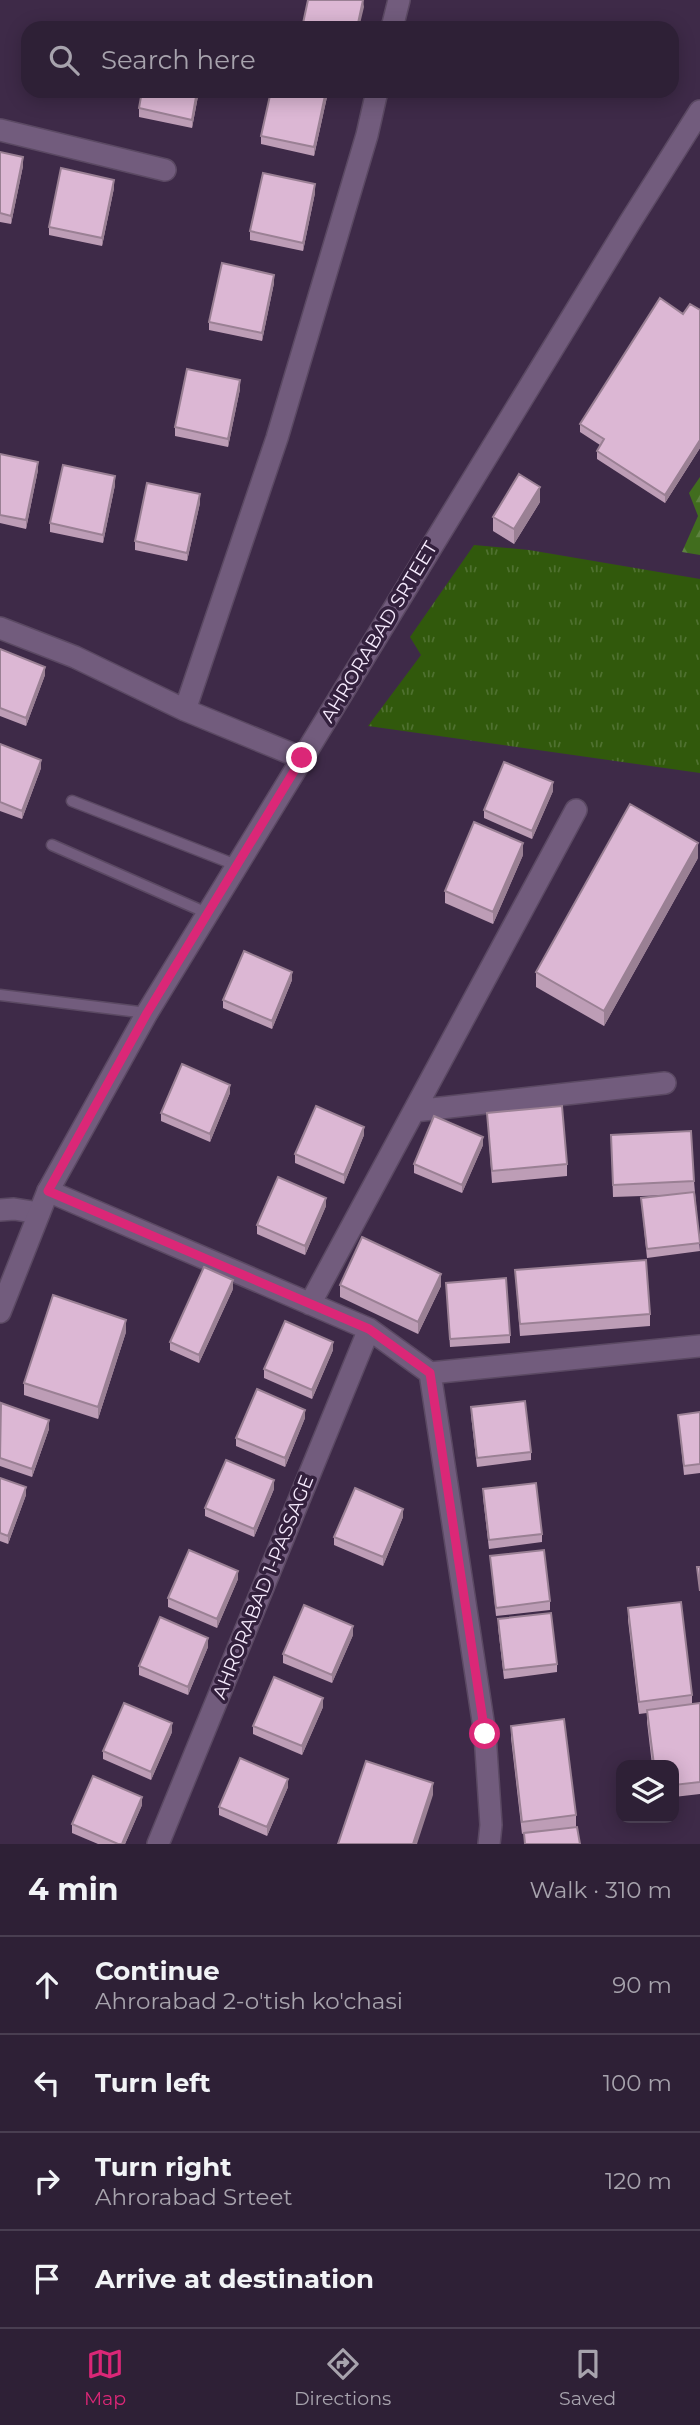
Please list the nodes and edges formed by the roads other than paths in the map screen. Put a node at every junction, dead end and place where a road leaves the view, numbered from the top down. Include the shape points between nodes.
1 (399, 0) edge
2 (394, 21) edge
3 (375, 98) edge
4 (700, 111) edge
5 (0, 130) edge
6 (166, 170) dead end
7 (0, 628) edge
8 (185, 710) junction
9 (302, 758) junction
10 (72, 801) dead end
11 (576, 810) dead end
12 (52, 845) dead end
13 (236, 865) junction
14 (207, 913) junction
15 (0, 995) edge
16 (147, 1013) junction
17 (665, 1083) dead end
18 (414, 1111) junction
19 (48, 1191) junction
20 (0, 1210) edge
21 (39, 1213) junction
22 (310, 1304) junction
23 (0, 1312) edge
24 (369, 1329) junction
25 (700, 1346) edge
26 (430, 1373) junction
27 (158, 1844) edge
28 (489, 1844) edge

1 - 2 street
3 - 8 street via 277,438
4 - 9 street, AHRORABAD SRTEET
5 - 6 street
7 - 8 street via 75,657
8 - 9 street
9 - 13 street, AHRORABAD SRTEET
10 - 13 lane
11 - 18 street
12 - 14 lane
13 - 14 street, AHRORABAD SRTEET
14 - 16 street, AHRORABAD SRTEET
15 - 16 lane
16 - 19 street, AHRORABAD SRTEET
17 - 18 street
18 - 22 street
19 - 21 street, AHRORABAD SRTEET
19 - 22 street
20 - 21 street
21 - 23 street, AHRORABAD SRTEET
22 - 24 street
24 - 26 street
24 - 27 street, AHRORABAD 1-PASSAGE
25 - 26 street
26 - 28 street via 485,1734

